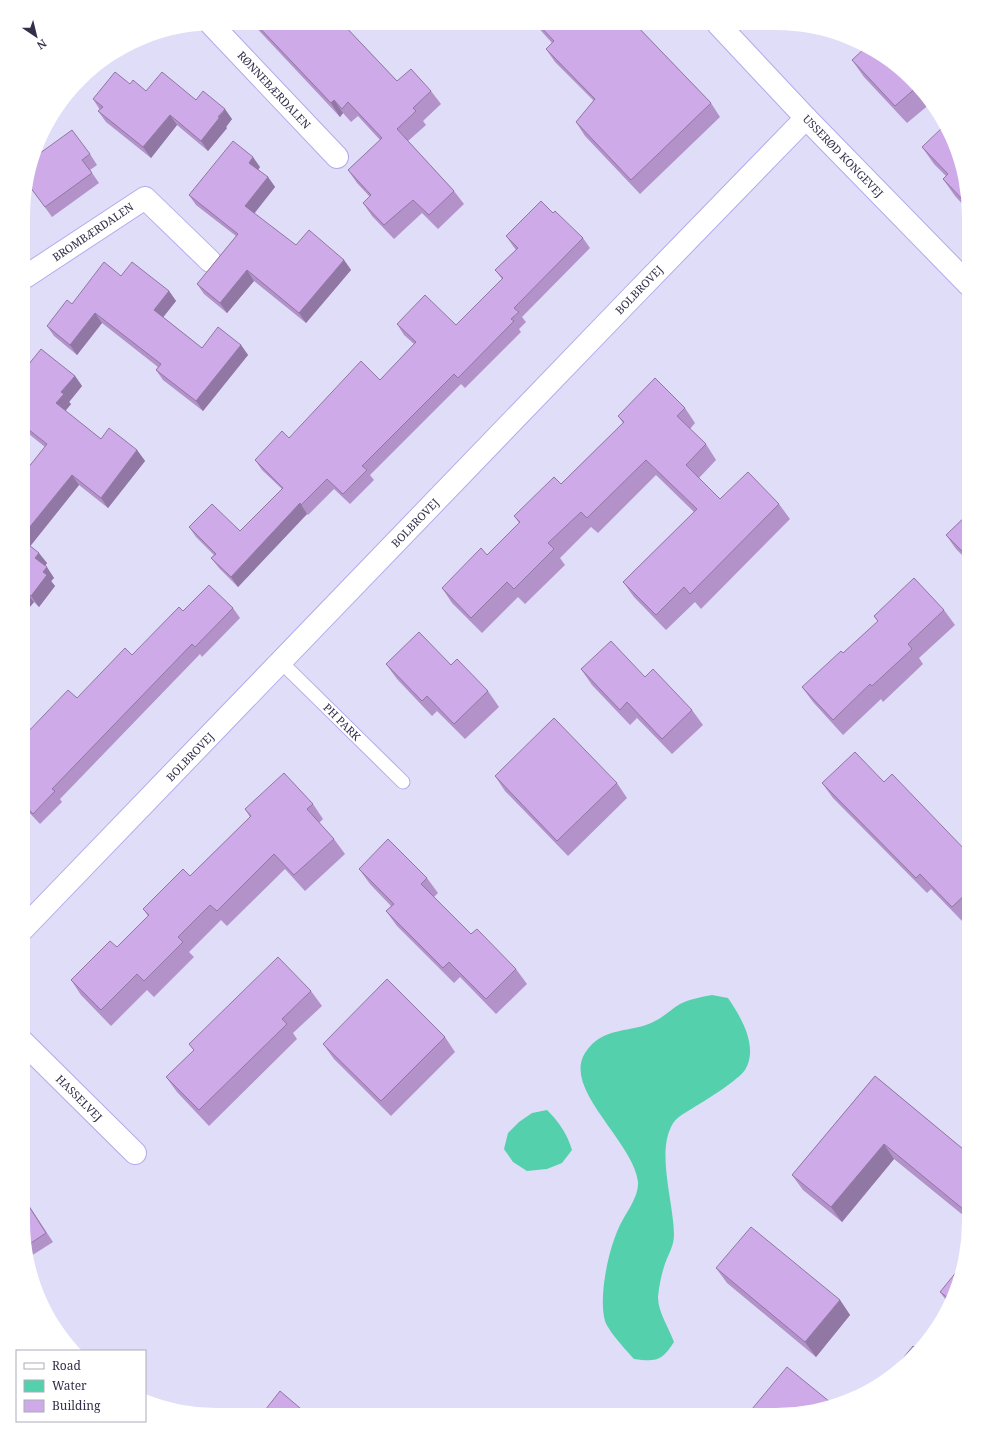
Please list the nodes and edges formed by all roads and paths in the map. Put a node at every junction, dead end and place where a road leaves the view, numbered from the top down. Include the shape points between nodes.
1 (217, 30) edge
2 (724, 30) edge
3 (806, 118) junction
4 (337, 157) dead end
5 (210, 261) dead end
6 (30, 273) edge
7 (962, 278) edge
8 (282, 662) junction
9 (403, 782) dead end
10 (30, 923) edge
11 (30, 1049) edge
12 (135, 1154) dead end

1 - 4 street, RØNNEBÆRDALEN
2 - 3 street, USSERØD KONGEVEJ
3 - 7 street, USSERØD KONGEVEJ
3 - 8 street, BOLBROVEJ
5 - 6 street, BROMBÆRDALEN via 145,198
8 - 9 lane, PH PARK
8 - 10 street, BOLBROVEJ
11 - 12 street, HASSELVEJ

